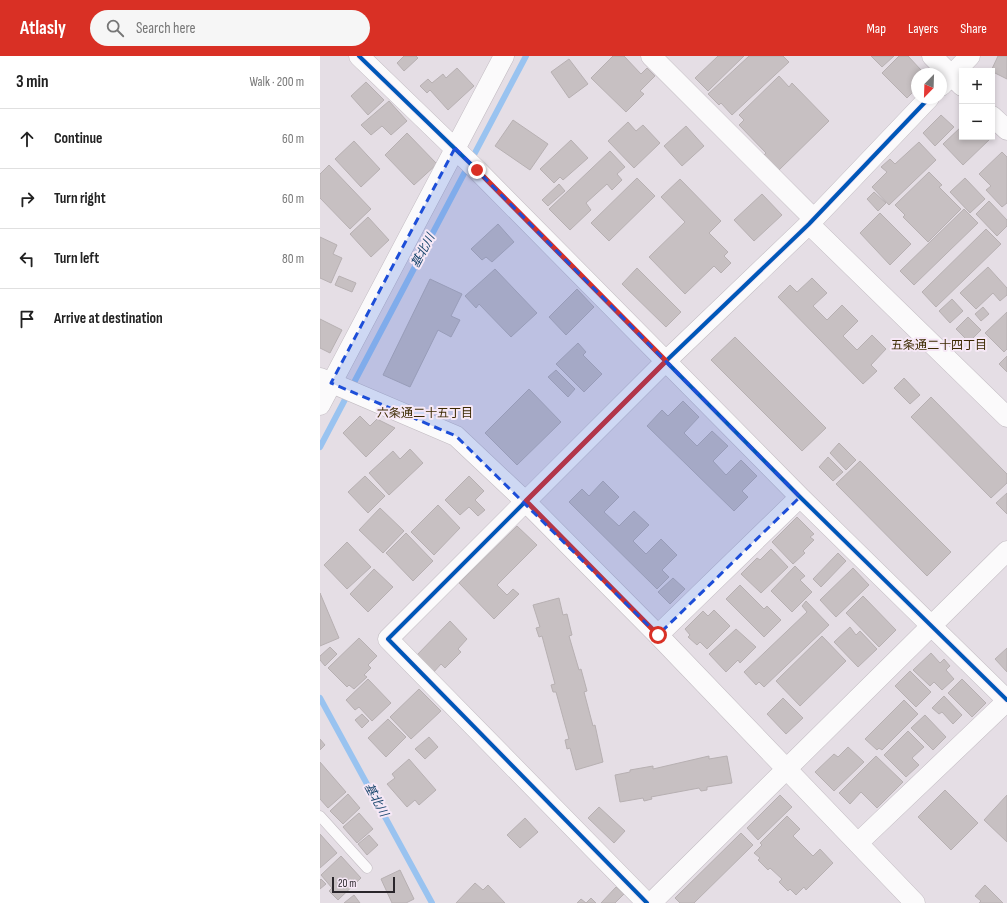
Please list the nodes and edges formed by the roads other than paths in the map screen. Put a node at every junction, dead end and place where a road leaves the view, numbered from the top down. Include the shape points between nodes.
1 (359, 56) edge
2 (504, 56) edge
3 (651, 56) edge
4 (932, 56) edge
5 (970, 56) edge
6 (951, 82) edge
7 (923, 104) edge
8 (995, 119) edge
9 (1007, 130) edge
10 (458, 151) junction
11 (811, 221) junction
12 (666, 361) junction
13 (331, 383) edge
14 (320, 405) edge
15 (1007, 417) edge
16 (800, 497) junction
17 (526, 501) junction
18 (1007, 551) edge
19 (931, 627) junction
20 (658, 635) junction
21 (1007, 700) edge
22 (787, 769) junction
23 (320, 816) edge
24 (858, 842) junction
25 (368, 868) dead end
26 (647, 903) edge
27 (651, 903) edge
28 (915, 903) edge

1 - 10 street
2 - 10 street
3 - 11 street
4 - 6 street
5 - 6 street
7 - 11 street
8 - 9 street
10 - 12 street
10 - 13 street
11 - 12 street
11 - 15 street
12 - 16 street
12 - 17 street
13 - 14 street
13 - 17 street via 456,436
16 - 19 street
16 - 20 street
17 - 20 street
17 - 26 street via 388,639
18 - 19 street
19 - 21 street
19 - 22 street
20 - 22 street
21 - 24 street
22 - 24 street
22 - 27 street
23 - 25 lane
24 - 28 street

